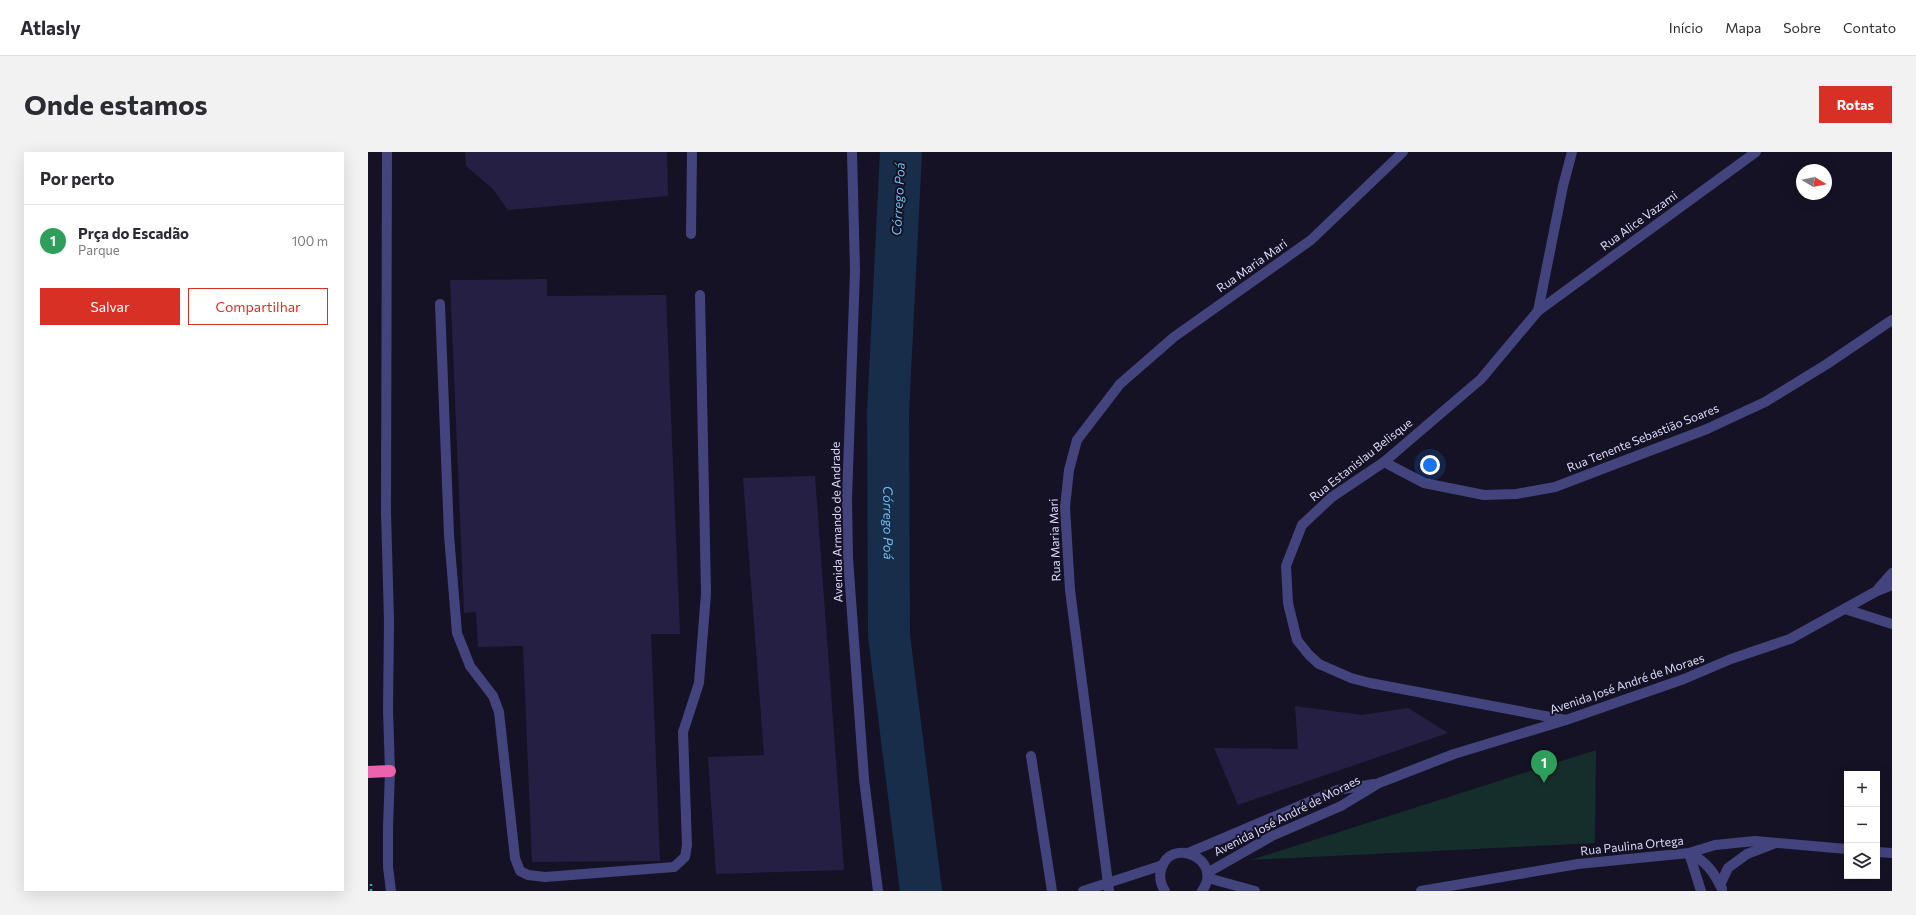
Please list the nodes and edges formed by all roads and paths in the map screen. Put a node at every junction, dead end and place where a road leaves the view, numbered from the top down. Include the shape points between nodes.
1 (387, 152) edge
2 (692, 152) edge
3 (852, 152) edge
4 (1403, 152) edge
5 (1572, 152) edge
6 (1756, 152) edge
7 (691, 234) dead end
8 (700, 295) dead end
9 (440, 304) dead end
10 (1538, 311) junction
11 (1892, 320) edge
12 (1384, 462) junction
13 (1892, 573) edge
14 (1892, 585) edge
15 (1875, 592) junction
16 (1845, 609) junction
17 (1892, 624) edge
18 (1566, 720) junction
19 (1032, 756) dead end
20 (390, 771) junction
21 (368, 772) edge
22 (1379, 783) junction
23 (1776, 842) junction
24 (1844, 849) edge
25 (1880, 852) edge
26 (1188, 853) junction
27 (1689, 853) junction
28 (1892, 854) edge
29 (1163, 866) junction
30 (1207, 875) junction
31 (1108, 888) edge
32 (1721, 888) edge
33 (390, 891) edge
34 (878, 891) edge
35 (1052, 891) edge
36 (1083, 891) edge
37 (1165, 891) edge
38 (1202, 891) edge
39 (1255, 891) edge
40 (1421, 891) edge
41 (1701, 891) edge

1 - 20 street via 386,496
2 - 7 street
3 - 34 street, Avenida Armando de Andrade via 855,271 847,498 848,558 864,779
4 - 31 street, Rua Maria Mari via 1311,240 1174,337 1126,379 1077,440 1069,470 1065,507 1070,590
5 - 10 street, Rua Estanislau Belisque
6 - 10 street, Rua Alice Vazami
8 - 9 street via 706,593 699,683 683,732 687,845 685,857 674,867 545,876 528,875 520,871 515,858 499,712 493,696 470,666 457,632 449,535
10 - 12 street, Rua Estanislau Belisque via 1481,379
11 - 12 street, Rua Tenente Sebastião Soares via 1765,402 1707,429 1556,487 1516,494 1484,495 1424,483
12 - 18 street, Rua Estanislau Belisque via 1332,497 1302,525 1286,566 1288,603 1297,640 1319,664 1351,678
13 - 15 street, Avenida José André de Moraes
14 - 15 street, Avenida José André de Moraes
15 - 16 street, Avenida José André de Moraes
16 - 17 street
16 - 18 street, Avenida José André de Moraes via 1790,639
18 - 22 street, Avenida José André de Moraes via 1454,754
19 - 35 street
20 - 21 highway
20 - 33 street
22 - 26 street, Avenida José André de Moraes via 1337,790
22 - 30 street, Avenida José André de Moraes via 1341,806 1272,836
23 - 24 street, Rua Paulina Ortega
23 - 27 street, Rua Paulina Ortega via 1755,841 1715,845
23 - 32 street via 1747,854 1728,868
25 - 28 street
26 - 29 street, Avenida José André de Moraes via 1175,855
26 - 30 street via 1204,863
27 - 32 street via 1711,868
27 - 40 street, Rua Paulina Ortega via 1578,864
27 - 41 street
29 - 31 street
29 - 37 street via 1161,882
30 - 38 street
30 - 39 street
31 - 36 street

